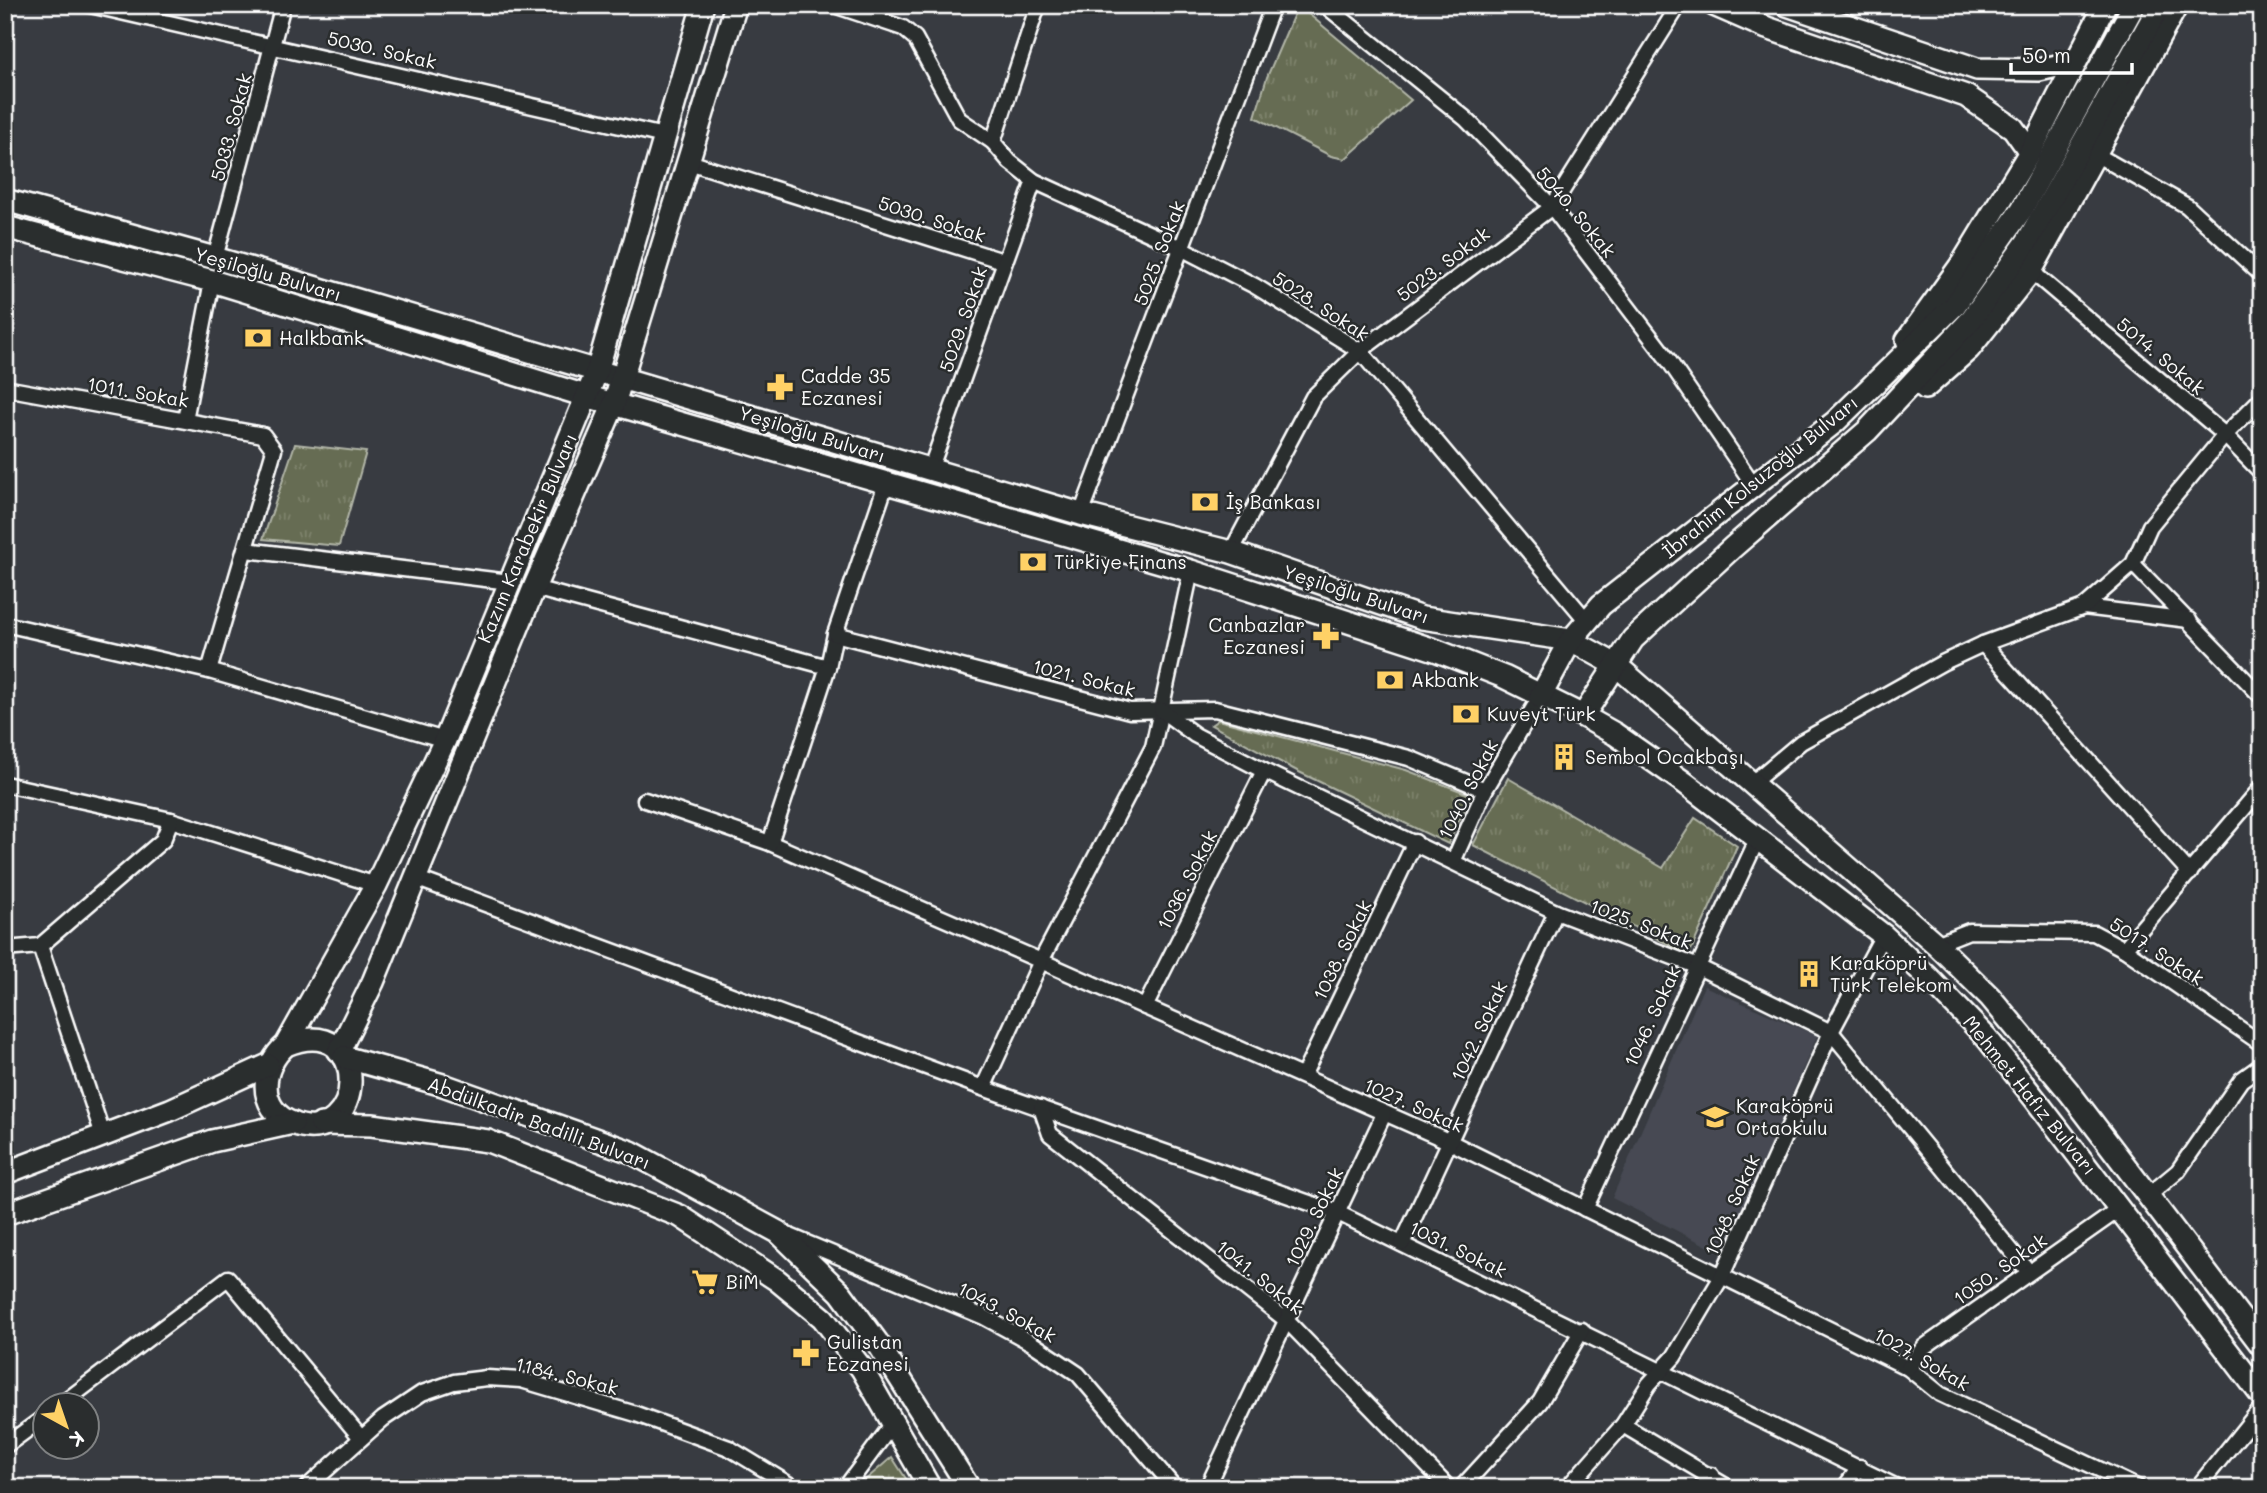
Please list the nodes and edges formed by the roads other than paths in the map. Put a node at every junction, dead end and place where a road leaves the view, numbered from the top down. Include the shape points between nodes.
1 (90, 5) edge
2 (283, 5) edge
3 (703, 5) edge
4 (736, 5) edge
5 (834, 5) edge
6 (1038, 5) edge
7 (1273, 5) edge
8 (1325, 5) edge
9 (1679, 5) edge
10 (1714, 5) edge
11 (1787, 5) edge
12 (2105, 5) edge
13 (2134, 5) edge
14 (2160, 5) edge
15 (2177, 5) edge
16 (273, 45) junction
17 (2075, 62) junction
18 (664, 136) junction
19 (993, 142) junction
20 (2030, 152) junction
21 (2097, 155) junction
22 (689, 162) junction
23 (1034, 181) junction
24 (5, 200) edge
25 (1552, 207) junction
26 (5, 227) edge
27 (1181, 248) junction
28 (215, 258) junction
29 (1003, 261) junction
30 (2031, 271) junction
31 (2262, 275) edge
32 (212, 281) junction
33 (1360, 351) junction
34 (1900, 360) junction
35 (597, 371) junction
36 (622, 377) junction
37 (5, 387) edge
38 (586, 396) junction
39 (2262, 398) edge
40 (614, 404) junction
41 (185, 420) junction
42 (1867, 431) junction
43 (2225, 435) junction
44 (930, 470) junction
45 (2262, 473) edge
46 (887, 481) junction
47 (1753, 484) junction
48 (1081, 514) junction
49 (246, 550) junction
50 (1231, 552) junction
51 (2133, 564) junction
52 (1191, 572) junction
53 (510, 582) junction
54 (534, 588) junction
55 (2084, 607) junction
56 (2189, 620) junction
57 (1587, 621) junction
58 (5, 624) edge
59 (835, 634) junction
60 (1571, 640) junction
61 (1983, 643) junction
62 (1616, 665) junction
63 (828, 667) junction
64 (209, 671) junction
65 (1540, 697) junction
66 (2262, 697) edge
67 (1161, 710) junction
68 (1583, 716) junction
69 (445, 740) junction
70 (1264, 771) junction
71 (5, 784) edge
72 (1751, 784) junction
73 (2262, 787) edge
74 (1485, 790) junction
75 (645, 800) dead end
76 (172, 820) junction
77 (1757, 839) junction
78 (1415, 842) junction
79 (770, 843) junction
80 (1452, 862) junction
81 (2190, 873) junction
82 (415, 878) junction
83 (376, 885) junction
84 (1556, 912) junction
85 (1883, 936) junction
86 (1936, 944) junction
87 (40, 946) junction
88 (5, 948) edge
89 (2124, 949) junction
90 (1041, 961) junction
91 (1696, 965) junction
92 (1145, 1007) junction
93 (1831, 1032) junction
94 (2262, 1044) edge
95 (286, 1045) junction
96 (342, 1054) junction
97 (268, 1065) junction
98 (2262, 1065) edge
99 (1303, 1076) junction
100 (983, 1088) junction
101 (1041, 1108) junction
102 (1384, 1114) junction
103 (293, 1123) junction
104 (321, 1124) junction
105 (103, 1135) junction
106 (1448, 1141) junction
107 (5, 1173) edge
108 (2149, 1195) junction
109 (2121, 1208) junction
110 (1584, 1209) junction
111 (1338, 1213) junction
112 (5, 1214) edge
113 (778, 1232) junction
114 (1402, 1244) junction
115 (2029, 1272) junction
116 (1721, 1278) junction
117 (1286, 1320) junction
118 (1582, 1331) junction
119 (2262, 1346) edge
120 (1908, 1368) junction
121 (1661, 1371) junction
122 (76, 1392) edge
123 (2262, 1396) edge
124 (2262, 1407) edge
125 (894, 1422) junction
126 (1623, 1425) junction
127 (32, 1426) edge
128 (361, 1438) junction
129 (5, 1446) edge
130 (1860, 1467) junction
131 (1711, 1475) junction
132 (306, 1488) edge
133 (795, 1488) edge
134 (845, 1488) edge
135 (930, 1488) edge
136 (969, 1488) edge
137 (1175, 1488) edge
138 (1208, 1488) edge
139 (1449, 1488) edge
140 (1461, 1488) edge
141 (1567, 1488) edge
142 (1700, 1488) edge
143 (1729, 1488) edge
144 (1844, 1488) edge
145 (1899, 1488) edge
146 (2139, 1488) edge
147 (2197, 1488) edge

1 - 16 street, 5030. Sokak
2 - 16 street, 5033. Sokak
3 - 18 main road, Kazım Karabekir Bulvarı
4 - 22 main road, Kazım Karabekir Bulvarı
5 - 19 street, 5028. Sokak via 903,28 915,37 958,119
6 - 19 street
7 - 27 street, 5025. Sokak
8 - 25 street, 5040. Sokak via 1466,119
9 - 25 street, 5023. Sokak
10 - 20 main road via 1767,28 1966,96 2013,128
11 - 17 main road via 1977,69 2039,70
12 - 17 main road
13 - 34 main road, İbrahim Kolsuzoğlu Bulvarı via 2022,209 1955,305
14 - 42 main road, İbrahim Kolsuzoğlu Bulvarı via 2027,243 1970,321
15 - 21 main road
16 - 18 street, 5030. Sokak
16 - 28 street, 5033. Sokak
17 - 20 main road
18 - 35 main road, Kazım Karabekir Bulvarı
19 - 23 street, 5028. Sokak
20 - 34 main road via 1963,262 1907,338
21 - 30 main road
21 - 31 street via 2188,206
22 - 29 street, 5030. Sokak
22 - 36 main road, Kazım Karabekir Bulvarı
23 - 27 street, 5028. Sokak
23 - 29 street, 5029. Sokak
24 - 28 main road, Yeşiloğlu Bulvarı
25 - 33 street, 5023. Sokak
25 - 47 street, 5040. Sokak via 1669,361
26 - 32 main road, Yeşiloğlu Bulvarı
27 - 33 street, 5028. Sokak via 1255,286
27 - 48 street, 5025. Sokak
28 - 35 main road, Yeşiloğlu Bulvarı
29 - 44 street, 5029. Sokak
30 - 42 main road via 1969,349
30 - 43 street, 5014. Sokak
32 - 38 main road, Yeşiloğlu Bulvarı
32 - 41 street
33 - 50 street, 5023. Sokak via 1313,397
33 - 57 street, 5028. Sokak
34 - 47 main road, İbrahim Kolsuzoğlu Bulvarı via 1835,422
35 - 36 main road, Yeşiloğlu Bulvarı
35 - 38 main road, Kazım Karabekir Bulvarı
36 - 40 main road, Kazım Karabekir Bulvarı
36 - 44 main road, Yeşiloğlu Bulvarı
37 - 41 street, 1011. Sokak
38 - 40 main road, Yeşiloğlu Bulvarı
38 - 53 main road, Kazım Karabekir Bulvarı
39 - 43 street
40 - 46 main road, Yeşiloğlu Bulvarı
40 - 54 main road, Kazım Karabekir Bulvarı
41 - 49 street, 1011. Sokak via 263,435 274,450
42 - 62 main road, İbrahim Kolsuzoğlu Bulvarı via 1633,639
43 - 45 street, 5014. Sokak
43 - 51 street via 2150,527
44 - 48 main road, Yeşiloğlu Bulvarı
46 - 52 main road, Yeşiloğlu Bulvarı
46 - 59 street
47 - 57 main road, İbrahim Kolsuzoğlu Bulvarı
48 - 50 main road, Yeşiloğlu Bulvarı
49 - 53 street
49 - 64 street
50 - 60 main road, Yeşiloğlu Bulvarı via 1422,618
51 - 55 street
51 - 56 street
52 - 65 main road, Yeşiloğlu Bulvarı via 1435,650 1504,677
52 - 67 street
53 - 69 main road, Kazım Karabekir Bulvarı
54 - 63 street
54 - 82 main road, Kazım Karabekir Bulvarı
55 - 56 street
55 - 61 street
56 - 66 street
57 - 60 main road, İbrahim Kolsuzoğlu Bulvarı
58 - 64 street
59 - 63 street
59 - 67 street, 1021. Sokak via 1130,711
60 - 62 main road, Yeşiloğlu Bulvarı
60 - 65 main road, İbrahim Kolsuzoğlu Bulvarı
61 - 72 street via 1801,742
61 - 81 street
62 - 68 main road, İbrahim Kolsuzoğlu Bulvarı
62 - 72 main road, Mehmet Hafız Bulvarı
63 - 79 street
64 - 69 street
65 - 68 main road, Yeşiloğlu Bulvarı
65 - 74 street, 1040. Sokak
67 - 70 street, 1025. Sokak via 1195,735
67 - 74 street, 1021. Sokak via 1215,709 1409,758
67 - 90 street via 1153,747
68 - 77 main road, Mehmet Hafız Bulvarı via 1665,769
69 - 83 main road, Kazım Karabekir Bulvarı
70 - 78 street, 1025. Sokak
70 - 92 street, 1036. Sokak
71 - 76 street
72 - 86 main road, Mehmet Hafız Bulvarı
73 - 81 street
74 - 80 street, 1040. Sokak
75 - 79 street, 1027. Sokak
76 - 83 street
76 - 87 street via 163,840
77 - 85 main road, Mehmet Hafız Bulvarı
77 - 91 street, 1046. Sokak
78 - 80 street, 1025. Sokak
78 - 99 street, 1038. Sokak
79 - 90 street, 1027. Sokak
80 - 84 street, 1025. Sokak
81 - 89 street
82 - 96 main road, Kazım Karabekir Bulvarı
82 - 100 street, 1031. Sokak
83 - 95 main road, Kazım Karabekir Bulvarı
84 - 91 street, 1025. Sokak
84 - 106 street, 1042. Sokak
85 - 93 street, 1048. Sokak
85 - 109 main road, Mehmet Hafız Bulvarı via 1986,1037
86 - 89 street, 5017. Sokak via 1969,931 2094,933
86 - 108 main road, Mehmet Hafız Bulvarı via 1990,998
87 - 88 street
87 - 105 street
89 - 94 street, 5017. Sokak
90 - 92 street, 1027. Sokak
90 - 100 street
91 - 93 street, 1025. Sokak
91 - 110 street, 1046. Sokak
92 - 99 street, 1027. Sokak
93 - 115 street, 1025. Sokak
93 - 116 street, 1048. Sokak
95 - 96 main road via 313,1039
95 - 97 main road
96 - 104 main road via 352,1077 351,1092 335,1118
96 - 113 main road, Abdülkadir Badilli Bulvarı via 631,1152
97 - 103 main road via 265,1079 272,1106
97 - 105 main road
98 - 108 street via 2241,1080 2179,1171
99 - 102 street, 1027. Sokak
100 - 101 street, 1031. Sokak
101 - 111 street, 1031. Sokak
101 - 117 street, 1041. Sokak via 1050,1134
102 - 106 street, 1027. Sokak
102 - 111 street, 1029. Sokak
103 - 104 main road
103 - 112 main road via 212,1141
104 - 125 main road, Abdülkadir Badilli Bulvarı via 372,1125 488,1141 680,1216 777,1280 823,1318
105 - 107 main road
106 - 110 street, 1027. Sokak
106 - 114 street, 1042. Sokak
108 - 119 main road, Mehmet Hafız Bulvarı
109 - 115 street, 1050. Sokak
109 - 123 main road, Mehmet Hafız Bulvarı
110 - 116 street, 1027. Sokak
111 - 114 street, 1031. Sokak
111 - 117 street, 1029. Sokak
113 - 136 main road, Abdülkadir Badilli Bulvarı via 848,1303
113 - 137 street, 1043. Sokak via 984,1317 1030,1342 1078,1374
114 - 118 street, 1031. Sokak
115 - 120 street, 1050. Sokak via 1924,1347
116 - 120 street, 1027. Sokak
116 - 121 street, 1048. Sokak
117 - 138 street, 1029. Sokak
117 - 139 street, 1041. Sokak
118 - 121 street, 1031. Sokak
118 - 140 street via 1540,1402
120 - 146 street, 1027. Sokak via 1940,1394
121 - 126 street, 1048. Sokak
121 - 130 street, 1031. Sokak
122 - 128 street via 228,1278
124 - 147 street
125 - 134 street
125 - 135 main road, Abdülkadir Badilli Bulvarı
126 - 131 street
126 - 141 street, 1048. Sokak
127 - 129 street
128 - 132 street, 1184. Sokak
128 - 133 street, 1184. Sokak via 422,1393 454,1382 521,1380 729,1448
130 - 144 street
130 - 145 street, 1031. Sokak
131 - 142 street
131 - 143 street

